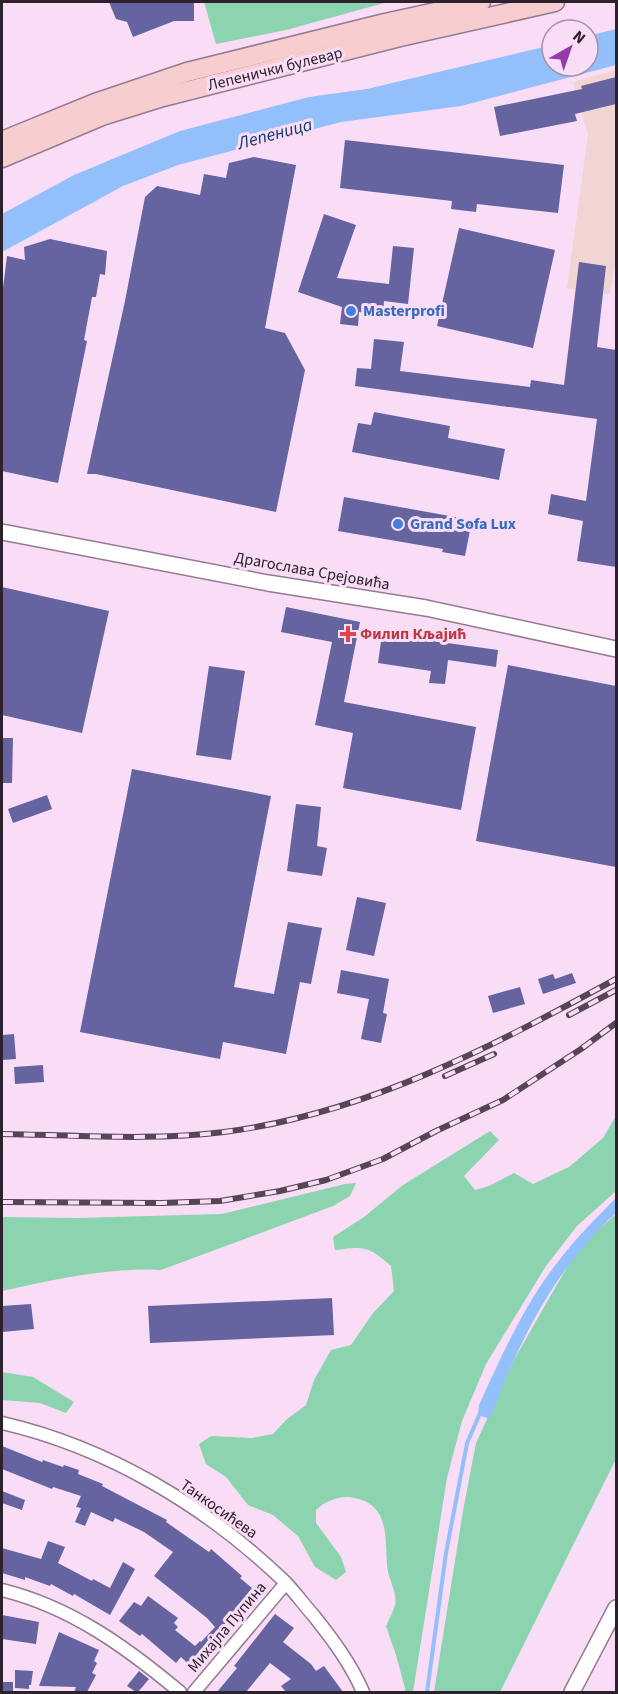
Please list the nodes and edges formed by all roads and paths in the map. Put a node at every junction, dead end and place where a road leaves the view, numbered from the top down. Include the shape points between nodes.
1 (481, 2) edge
2 (555, 2) edge
3 (2, 141) edge
4 (2, 158) edge
5 (2, 532) edge
6 (616, 649) edge
7 (2, 1423) edge
8 (286, 1583) junction
9 (2, 1590) edge
10 (616, 1608) edge
11 (180, 1692) edge
12 (194, 1692) edge
13 (363, 1692) edge
14 (572, 1692) edge

1 - 3 main road, Лепенички булевар via 187,72 95,103
2 - 4 main road, Лепенички булевар via 163,97 102,116
5 - 6 street, Драгослава Срејовића via 268,583 426,608
7 - 8 street, Танкосићева via 60,1439 135,1473 198,1511
8 - 12 street, Михајла Пупина
8 - 13 street, Танкосићева via 344,1654
9 - 11 street via 41,1602 90,1625
10 - 14 street

